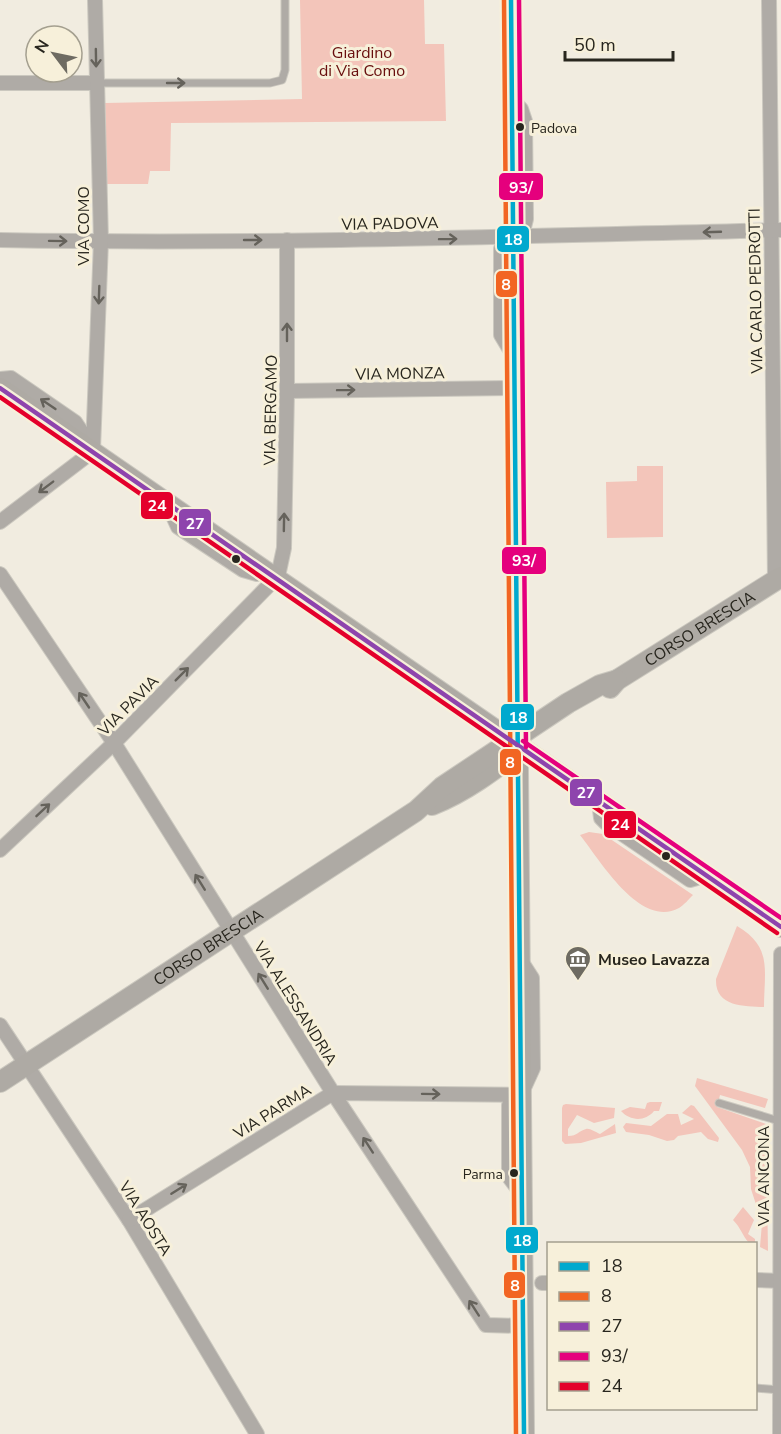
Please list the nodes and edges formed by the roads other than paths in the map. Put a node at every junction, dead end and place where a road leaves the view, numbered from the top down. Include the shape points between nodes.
1 (95, 0) edge
2 (285, 0) edge
3 (511, 0) edge
4 (769, 0) edge
5 (0, 83) edge
6 (96, 83) junction
7 (776, 230) edge
8 (509, 238) junction
9 (0, 240) edge
10 (287, 240) junction
11 (100, 242) junction
12 (0, 379) edge
13 (0, 388) edge
14 (514, 388) junction
15 (287, 391) junction
16 (85, 448) junction
17 (0, 522) edge
18 (0, 574) edge
19 (270, 575) junction
20 (778, 579) edge
21 (114, 743) junction
22 (518, 745) junction
23 (0, 850) edge
24 (781, 927) edge
25 (231, 932) junction
26 (781, 954) edge
27 (0, 1025) edge
28 (26, 1066) junction
29 (0, 1082) edge
30 (780, 1090) edge
31 (520, 1091) junction
32 (333, 1093) junction
33 (719, 1103) dead end
34 (779, 1121) junction
35 (129, 1220) junction
36 (757, 1280) edge
37 (781, 1281) edge
38 (524, 1326) junction
39 (757, 1388) edge
40 (780, 1390) edge
41 (257, 1434) edge
42 (524, 1434) edge
43 (780, 1434) edge

1 -> 6 street, VIA COMO
6 -> 2 lane via 282,80
3 - 8 main road
4 - 7 street, VIA CARLO PEDROTTI
5 - 6 street
6 - 11 street, VIA COMO
7 -> 8 street, VIA PADOVA
7 - 20 street, VIA CARLO PEDROTTI
10 -> 8 street, VIA PADOVA
8 - 14 main road
9 -> 11 street, VIA PADOVA
11 -> 10 street, VIA PADOVA
15 -> 10 street, VIA BERGAMO
11 -> 16 street, VIA COMO via 93,449
16 -> 12 street via 75,422 11,378
13 - 16 main road
15 -> 14 street, VIA MONZA
14 - 22 main road
19 -> 15 street, VIA BERGAMO via 284,548
16 -> 17 street
16 - 19 main road
21 -> 18 street, VIA ALESSANDRIA
21 -> 19 street, VIA PAVIA
19 - 22 main road
20 - 22 main road, CORSO BRESCIA via 617,681 600,685 575,699
23 -> 21 street, VIA PAVIA
25 -> 21 street, VIA ALESSANDRIA
22 - 24 main road
22 - 25 main road, CORSO BRESCIA via 450,798 416,812
22 - 31 main road
25 - 28 main road, CORSO BRESCIA
32 -> 25 street, VIA ALESSANDRIA
26 - 30 street, VIA ANCONA
27 - 28 street, VIA AOSTA
28 - 29 main road, CORSO BRESCIA
28 - 35 street, VIA AOSTA
30 - 34 street, VIA ANCONA
32 -> 31 street, VIA PARMA
31 - 38 main road
35 -> 32 street, VIA PARMA
38 -> 32 street, VIA ALESSANDRIA via 486,1325
33 - 34 lane
34 - 37 street, VIA ANCONA
35 - 41 street, VIA AOSTA
36 - 37 street
37 - 40 street, VIA ANCONA
38 - 42 main road
39 - 40 lane
40 - 43 street, VIA ANCONA

